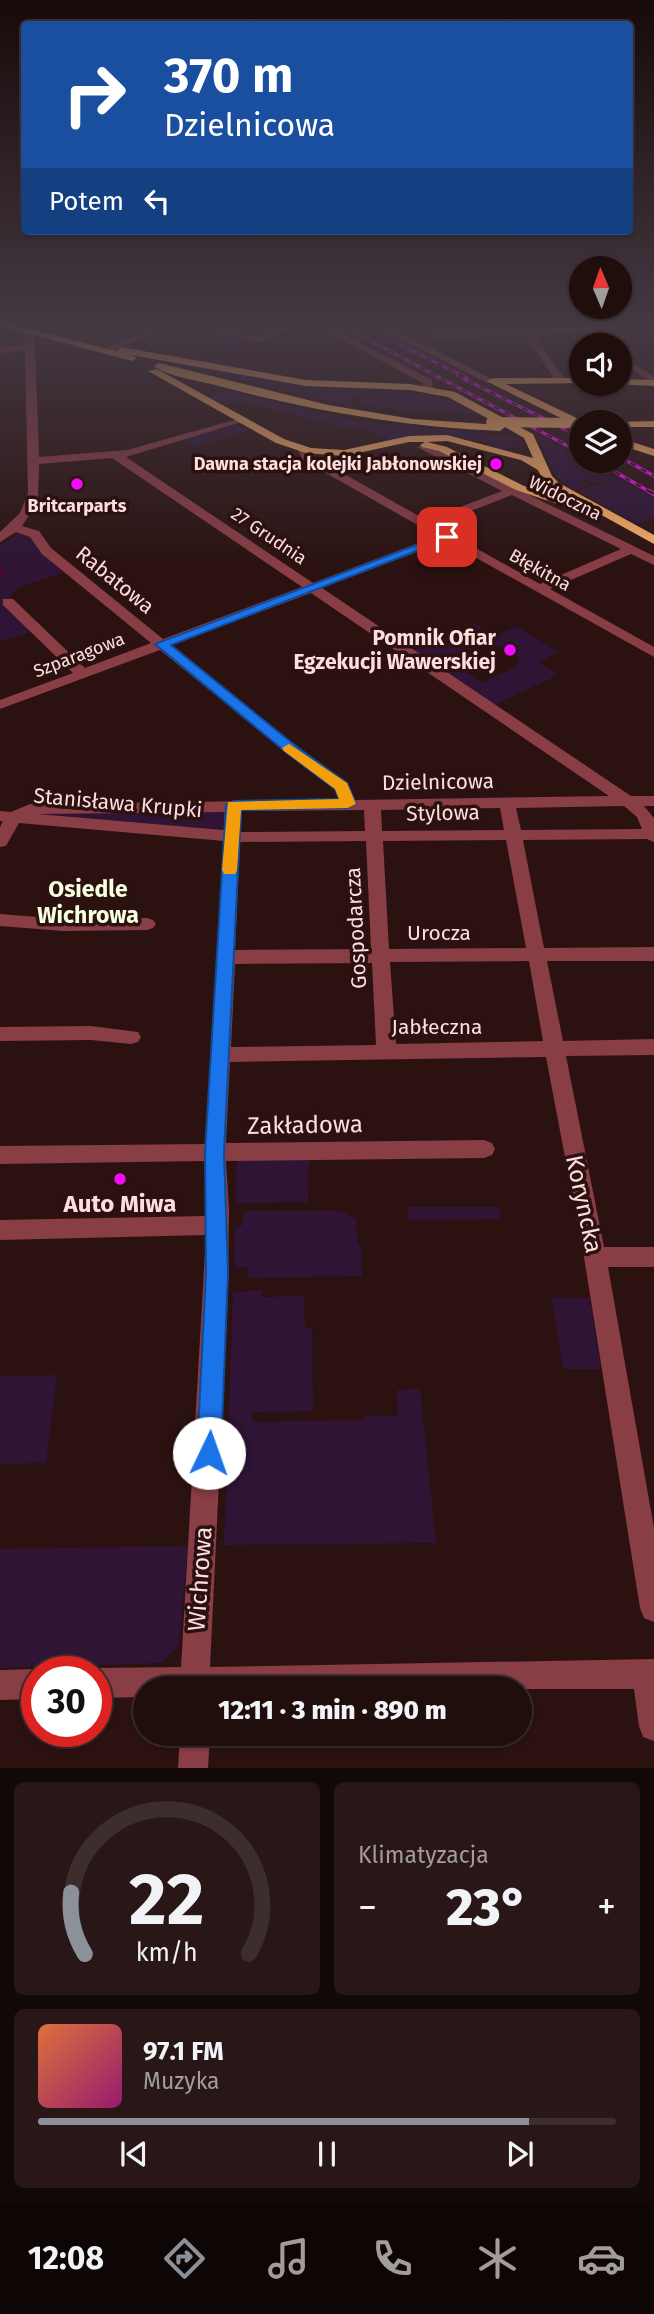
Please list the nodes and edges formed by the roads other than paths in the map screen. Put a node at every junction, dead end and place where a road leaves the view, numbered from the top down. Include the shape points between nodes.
1 (32, 405) edge
2 (212, 405) edge
3 (309, 405) edge
4 (324, 405) edge
5 (359, 405) edge
6 (471, 405) edge
7 (540, 405) edge
8 (366, 413) junction
9 (241, 419) junction
10 (569, 419) edge
11 (495, 425) junction
12 (569, 425) edge
13 (632, 425) edge
14 (654, 426) edge
15 (632, 428) edge
16 (521, 432) junction
17 (632, 445) edge
18 (381, 446) junction
19 (424, 447) dead end
20 (304, 450) junction
21 (526, 452) junction
22 (654, 453) edge
23 (116, 455) junction
24 (34, 461) junction
25 (544, 469) junction
26 (492, 473) junction
27 (523, 480) junction
28 (512, 491) junction
29 (541, 495) junction
30 (426, 524) junction
31 (15, 528) junction
32 (638, 531) junction
33 (447, 537) junction
34 (0, 538) edge
35 (654, 540) edge
36 (630, 550) junction
37 (654, 561) edge
38 (310, 588) junction
39 (539, 589) junction
40 (8, 602) dead end
41 (162, 644) junction
42 (654, 653) edge
43 (83, 674) junction
44 (0, 705) edge
45 (627, 801) junction
46 (507, 802) junction
47 (348, 804) junction
48 (372, 804) junction
49 (234, 805) junction
50 (649, 807) edge
51 (7, 817) edge
52 (513, 835) junction
53 (654, 835) edge
54 (373, 836) junction
55 (232, 837) junction
56 (0, 842) edge
57 (0, 920) edge
58 (148, 924) dead end
59 (654, 954) edge
60 (535, 955) junction
61 (380, 956) junction
62 (224, 957) junction
63 (0, 1034) edge
64 (131, 1037) dead end
65 (654, 1047) edge
66 (553, 1049) junction
67 (386, 1050) junction
68 (219, 1055) junction
69 (484, 1149) dead end
70 (215, 1152) junction
71 (0, 1155) edge
72 (218, 1225) junction
73 (0, 1230) edge
74 (654, 1256) edge
75 (595, 1257) junction
76 (654, 1608) edge
77 (650, 1674) edge
78 (194, 1676) edge
79 (532, 1677) edge
80 (112, 1683) edge
81 (21, 1684) edge
82 (133, 1684) edge
83 (0, 1685) edge
84 (654, 1726) edge
85 (194, 1746) edge
86 (193, 1768) edge

1 - 24 street
2 - 9 main road
3 - 11 main road via 368,418
4 - 8 main road
5 - 8 main road
6 - 16 main road
7 - 10 main road
8 - 11 main road
9 - 20 main road, Widoczna
9 - 23 street
11 - 12 main road
13 - 14 main road
14 - 15 main road
16 - 21 main road
16 - 25 main road, Widoczna via 533,442
17 - 22 main road
18 - 20 main road, Widoczna via 344,453
18 - 21 main road, Widoczna via 434,438
18 - 26 main road, Widoczna via 433,446
19 - 28 street, Widoczna
20 - 30 street, Błękitna via 307,458
21 - 25 main road, Widoczna
21 - 27 main road, Widoczna
23 - 24 street
23 - 38 street, 27 Grudnia
24 - 31 street via 32,506
25 - 27 main road via 538,478
25 - 32 main road, Widoczna via 555,485
26 - 27 main road
26 - 29 main road, Widoczna
27 - 29 main road, Widoczna
28 - 30 street
28 - 36 street, Widoczna
29 - 32 main road, Widoczna
30 - 33 street, Błękitna
31 - 34 street
31 - 41 street, Rabatowa via 35,534 46,551
32 - 35 main road, Widoczna
33 - 38 street, Szparagowa
33 - 39 street, Błękitna
36 - 37 street, Widoczna
36 - 39 street
38 - 41 street, Szparagowa
38 - 45 street, 27 Grudnia
39 - 42 street, Błękitna
40 - 43 street
41 - 43 street, Szparagowa
41 - 47 street, Rabatowa via 342,786
43 - 44 street, Szparagowa
45 - 46 street, Dzielnicowa
45 - 50 street, 27 Grudnia
46 - 48 street, Dzielnicowa
46 - 52 street, Koryncka
47 - 48 street, Dzielnicowa
47 - 49 street, Dzielnicowa
48 - 54 street, Gospodarcza
49 - 51 street, Dzielnicowa via 30,809
49 - 55 street, Wichrowa
50 - 53 street
51 - 55 street, Stanisława Krupki
51 - 56 street
52 - 53 street, Stylowa
52 - 54 street, Stylowa
52 - 60 street, Koryncka
54 - 55 street, Stylowa
54 - 61 street, Gospodarcza
55 - 62 street, Wichrowa
57 - 58 street
59 - 60 street, Urocza
60 - 61 street, Urocza
60 - 66 street, Koryncka
61 - 62 street, Urocza
61 - 67 street, Gospodarcza
62 - 68 street, Wichrowa
63 - 64 street
65 - 66 street, Jabłeczna
66 - 67 street, Jabłeczna
66 - 75 street, Koryncka
67 - 68 street, Jabłeczna
68 - 70 street, Wichrowa
69 - 70 street, Zakładowa
70 - 71 street, Zakładowa
70 - 72 street, Wichrowa
72 - 73 street
72 - 78 street, Wichrowa
74 - 75 street
75 - 76 street, Koryncka
77 - 79 street
77 - 84 street
80 - 82 street
81 - 83 street
85 - 86 street

